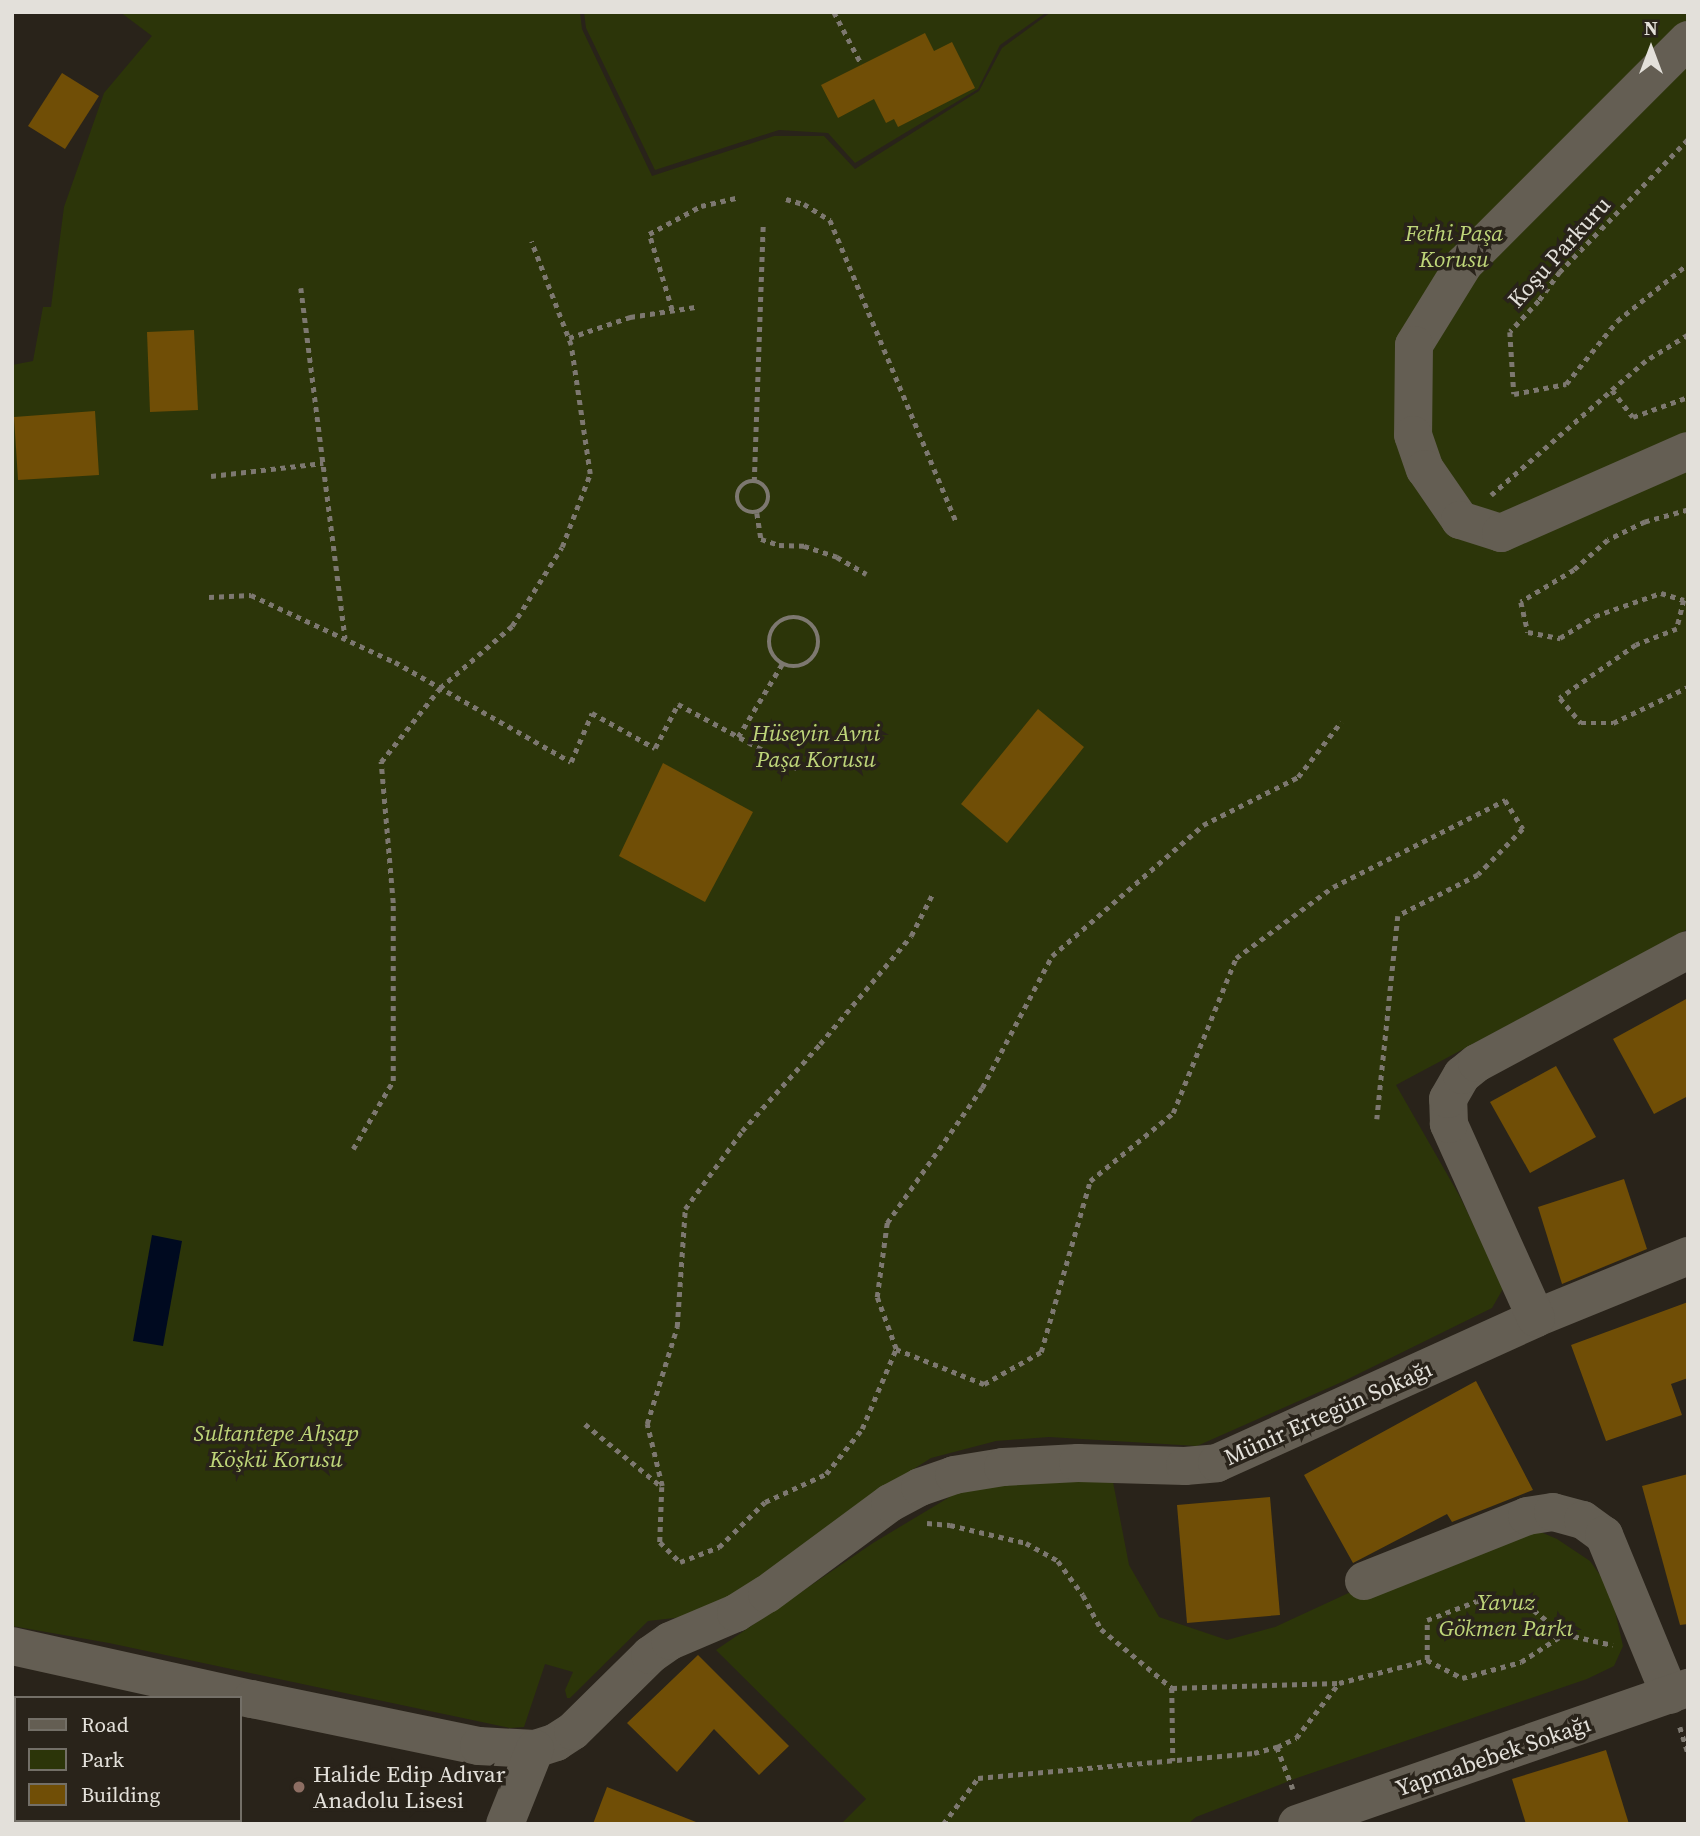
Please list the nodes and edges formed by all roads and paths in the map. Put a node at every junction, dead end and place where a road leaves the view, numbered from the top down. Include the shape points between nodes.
1 (834, 12) edge
2 (1688, 40) edge
3 (862, 65) dead end
4 (1688, 140) edge
5 (739, 197) dead end
6 (786, 199) dead end
7 (763, 223) dead end
8 (531, 241) dead end
9 (1688, 264) edge
10 (301, 288) dead end
11 (695, 306) dead end
12 (672, 310) junction
13 (1688, 335) edge
14 (569, 338) junction
15 (1612, 390) junction
16 (1688, 397) edge
17 (1688, 451) edge
18 (323, 463) junction
19 (211, 475) dead end
20 (754, 482) junction
21 (1688, 510) edge
22 (757, 513) junction
23 (1460, 520) junction
24 (957, 524) dead end
25 (866, 574) dead end
26 (209, 597) dead end
27 (345, 639) junction
28 (782, 664) junction
29 (1688, 687) edge
30 (440, 688) junction
31 (1341, 722) dead end
32 (738, 737) junction
33 (797, 769) dead end
34 (933, 893) dead end
35 (1688, 950) edge
36 (1377, 1119) dead end
37 (353, 1149) dead end
38 (1688, 1256) edge
39 (1536, 1318) junction
40 (896, 1349) junction
41 (585, 1424) dead end
42 (662, 1487) junction
43 (924, 1522) dead end
44 (1364, 1581) dead end
45 (1564, 1634) junction
46 (12, 1646) edge
47 (1651, 1650) junction
48 (1427, 1660) junction
49 (1339, 1684) junction
50 (1172, 1688) junction
51 (1679, 1691) edge
52 (1277, 1747) junction
53 (535, 1749) junction
54 (1173, 1760) junction
55 (1301, 1822) edge
56 (505, 1824) edge
57 (943, 1824) edge

1 - 3 path
2 - 23 street via 1464,264 1414,345 1413,435 1425,469
4 - 9 path, Koşu Parkuru via 1560,272 1510,332 1514,394 1566,384 1616,321
5 - 12 path via 701,206 649,234
6 - 24 path via 830,220
7 - 20 path
8 - 14 path
10 - 18 path
11 - 12 path
12 - 14 path via 630,317
13 - 15 path via 1646,361
14 - 30 path via 590,474 562,547 512,626
15 - 16 path via 1633,417
15 - 23 path
17 - 23 street via 1501,533
18 - 19 path
18 - 27 path
20 - 22 path via 764,486 768,496 766,506
20 - 22 path via 745,484 737,497 743,510
21 - 29 path via 1645,522 1608,540 1574,570 1521,602 1528,632 1560,638 1595,616 1661,593 1684,600 1677,629 1636,645 1560,698 1581,723 1613,723
22 - 25 path via 761,539 837,557
26 - 27 path via 251,595
27 - 30 path
28 - 28 path via 771,652 772,629 792,617 807,621 817,634 813,657 799,666
28 - 32 path
30 - 32 path via 571,762 592,713 655,748 678,704
30 - 37 path via 381,762 393,903 393,1081
31 - 40 path via 1298,777 1203,825 1052,956 982,1088 887,1223 877,1297
32 - 33 path
34 - 42 path via 911,936 742,1131 685,1209 677,1327 647,1424
35 - 39 street via 1477,1063 1462,1075 1448,1099 1449,1125
36 - 40 path via 1398,916 1478,875 1523,828 1505,800 1333,887 1236,958 1173,1113 1090,1181 1041,1352 984,1384
38 - 39 street, Münir Ertegün Sokağı
39 - 53 street, Münir Ertegün Sokağı via 1217,1462 1003,1467 954,1475 920,1487 890,1503 767,1594 736,1613 670,1641 573,1731
40 - 42 path via 862,1429 825,1474 765,1502 719,1547 680,1562 660,1542
41 - 42 path
43 - 50 path via 1026,1543 1058,1561 1101,1629
44 - 47 street via 1527,1516 1567,1514 1604,1535
45 - 47 path
45 - 48 path via 1521,1662 1462,1678
45 - 48 path via 1526,1604 1477,1601 1427,1620
46 - 53 street, Münir Ertegün Sokağı via 466,1743
47 - 51 street
48 - 49 path
49 - 50 path
49 - 52 path via 1296,1738
50 - 54 path
51 - 55 street, Yapmabebek Sokağı
52 - 54 path
52 - 55 path
53 - 56 street
54 - 57 path via 978,1777

